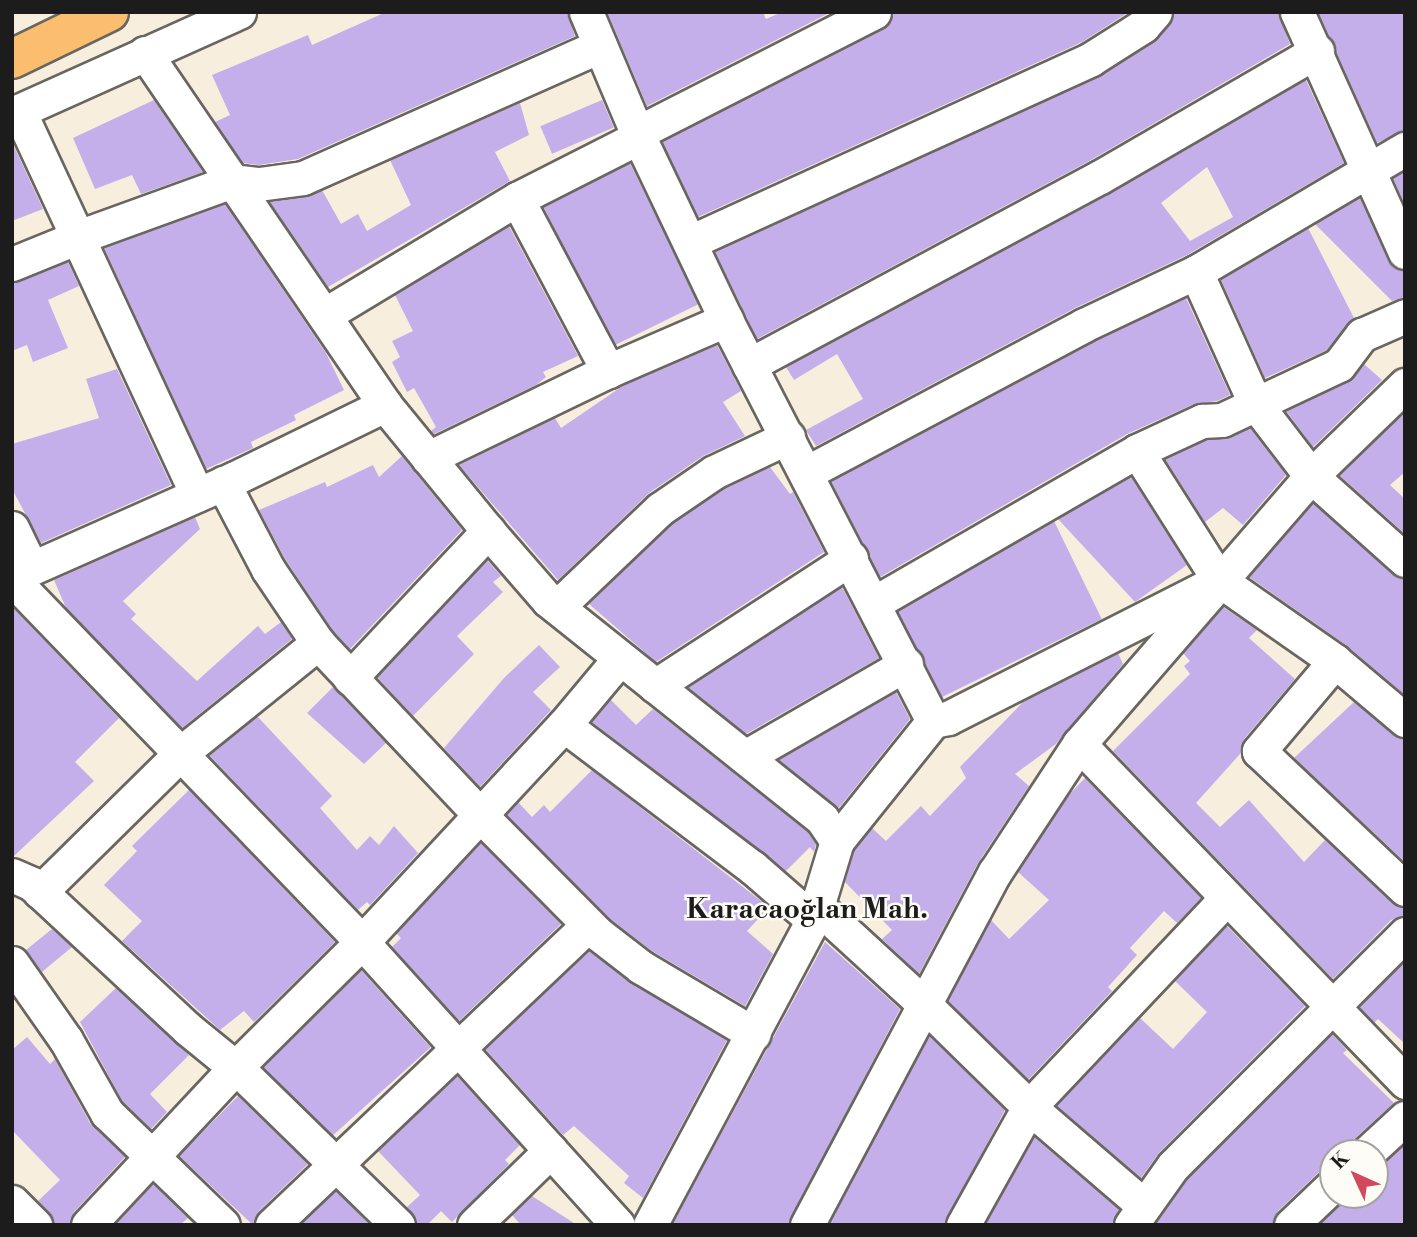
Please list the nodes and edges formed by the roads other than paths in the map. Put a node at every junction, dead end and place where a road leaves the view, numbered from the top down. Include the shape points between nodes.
1 (109, 12) edge
2 (239, 12) edge
3 (586, 12) edge
4 (874, 12) edge
5 (1155, 12) edge
6 (1297, 12) edge
7 (600, 46) junction
8 (1317, 51) junction
9 (145, 53) junction
10 (12, 59) edge
11 (16, 112) edge
12 (638, 135) junction
13 (1405, 149) edge
14 (1368, 170) junction
15 (233, 181) junction
16 (517, 199) junction
17 (78, 237) junction
18 (690, 242) junction
19 (1405, 252) edge
20 (12, 264) edge
21 (1196, 272) junction
22 (326, 314) junction
23 (1405, 316) edge
24 (726, 320) junction
25 (749, 365) junction
26 (608, 371) junction
27 (1404, 390) edge
28 (1255, 403) junction
29 (385, 405) junction
30 (788, 437) junction
31 (1137, 451) junction
32 (428, 458) junction
33 (806, 473) junction
34 (1311, 476) junction
35 (210, 489) junction
36 (12, 528) edge
37 (488, 531) junction
38 (851, 558) junction
39 (1405, 560) edge
40 (18, 574) edge
41 (1219, 580) junction
42 (874, 603) junction
43 (557, 607) junction
44 (318, 643) junction
45 (621, 658) junction
46 (1335, 661) junction
47 (906, 664) junction
48 (350, 678) junction
49 (655, 686) junction
50 (1405, 720) edge
51 (933, 721) junction
52 (564, 725) junction
53 (1079, 744) junction
54 (181, 753) junction
55 (745, 757) junction
56 (480, 815) junction
57 (837, 841) junction
58 (12, 875) edge
59 (1405, 889) edge
60 (40, 892) junction
61 (1226, 898) junction
62 (815, 913) junction
63 (588, 925) junction
64 (1405, 934) edge
65 (362, 942) junction
66 (12, 963) edge
67 (926, 1006) junction
68 (1330, 1006) junction
69 (754, 1034) junction
70 (458, 1048) junction
71 (235, 1068) junction
72 (1405, 1082) edge
73 (1029, 1107) junction
74 (1405, 1118) edge
75 (1382, 1139) edge
76 (551, 1150) junction
77 (152, 1156) junction
78 (335, 1164) junction
79 (1319, 1198) edge
80 (12, 1202) edge
81 (1137, 1215) edge
82 (35, 1225) edge
83 (88, 1225) edge
84 (223, 1225) edge
85 (272, 1225) edge
86 (398, 1225) edge
87 (474, 1225) edge
88 (618, 1225) edge
89 (650, 1225) edge
90 (807, 1225) edge
91 (963, 1225) edge
92 (1291, 1225) edge

1 - 10 main road
2 - 9 street
3 - 7 street
4 - 12 street
5 - 18 street via 1143,26 1091,59
6 - 8 street
7 - 12 street
7 - 15 street via 303,178 259,184
8 - 14 street
8 - 25 street via 1100,177
9 - 11 street
9 - 15 street
11 - 17 street
12 - 16 street
12 - 18 street
13 - 14 street
14 - 19 street
14 - 21 street
15 - 17 street
15 - 22 street
16 - 22 street
16 - 26 street
17 - 20 street
17 - 35 street
18 - 24 street
21 - 28 street
21 - 33 street
22 - 29 street
23 - 28 street via 1362,335 1339,365
24 - 25 street
24 - 26 street
25 - 30 street
26 - 32 street
27 - 34 street
28 - 31 street
28 - 34 street
29 - 32 street
29 - 35 street
30 - 33 street
30 - 43 street via 714,472 660,509
31 - 41 street
31 - 42 street
32 - 37 street
33 - 38 street
34 - 39 street
34 - 41 street
35 - 40 street
35 - 44 street
36 - 40 street
37 - 43 street
37 - 48 street
38 - 42 street
38 - 49 street
40 - 54 street
41 - 46 street
41 - 51 street via 948,718
41 - 53 street
42 - 47 street
43 - 45 street
44 - 48 street
44 - 54 street
45 - 49 street
45 - 52 street
46 - 50 street
46 - 59 street via 1259,751
47 - 51 street
47 - 55 street
48 - 56 street
49 - 55 street
51 - 57 street
52 - 56 street
52 - 62 street
53 - 61 street
53 - 67 street via 995,872
54 - 60 street
54 - 65 street
55 - 57 street via 822,819
56 - 63 street
56 - 65 street
57 - 62 street
58 - 60 street
60 - 71 street
61 - 68 street
61 - 73 street
62 - 67 street
62 - 69 street
63 - 69 street via 641,967
63 - 70 street
64 - 68 street
65 - 70 street
65 - 71 street
66 - 77 street via 66,1040 107,1113
67 - 73 street
67 - 90 street
68 - 72 street
68 - 81 street via 1173,1166
69 - 89 street
70 - 76 street
70 - 78 street
71 - 77 street
71 - 78 street
73 - 81 street
73 - 91 street
74 - 75 street
76 - 87 street
76 - 88 street
77 - 83 street
77 - 84 street
78 - 85 street
78 - 86 street
79 - 92 street
80 - 82 street

